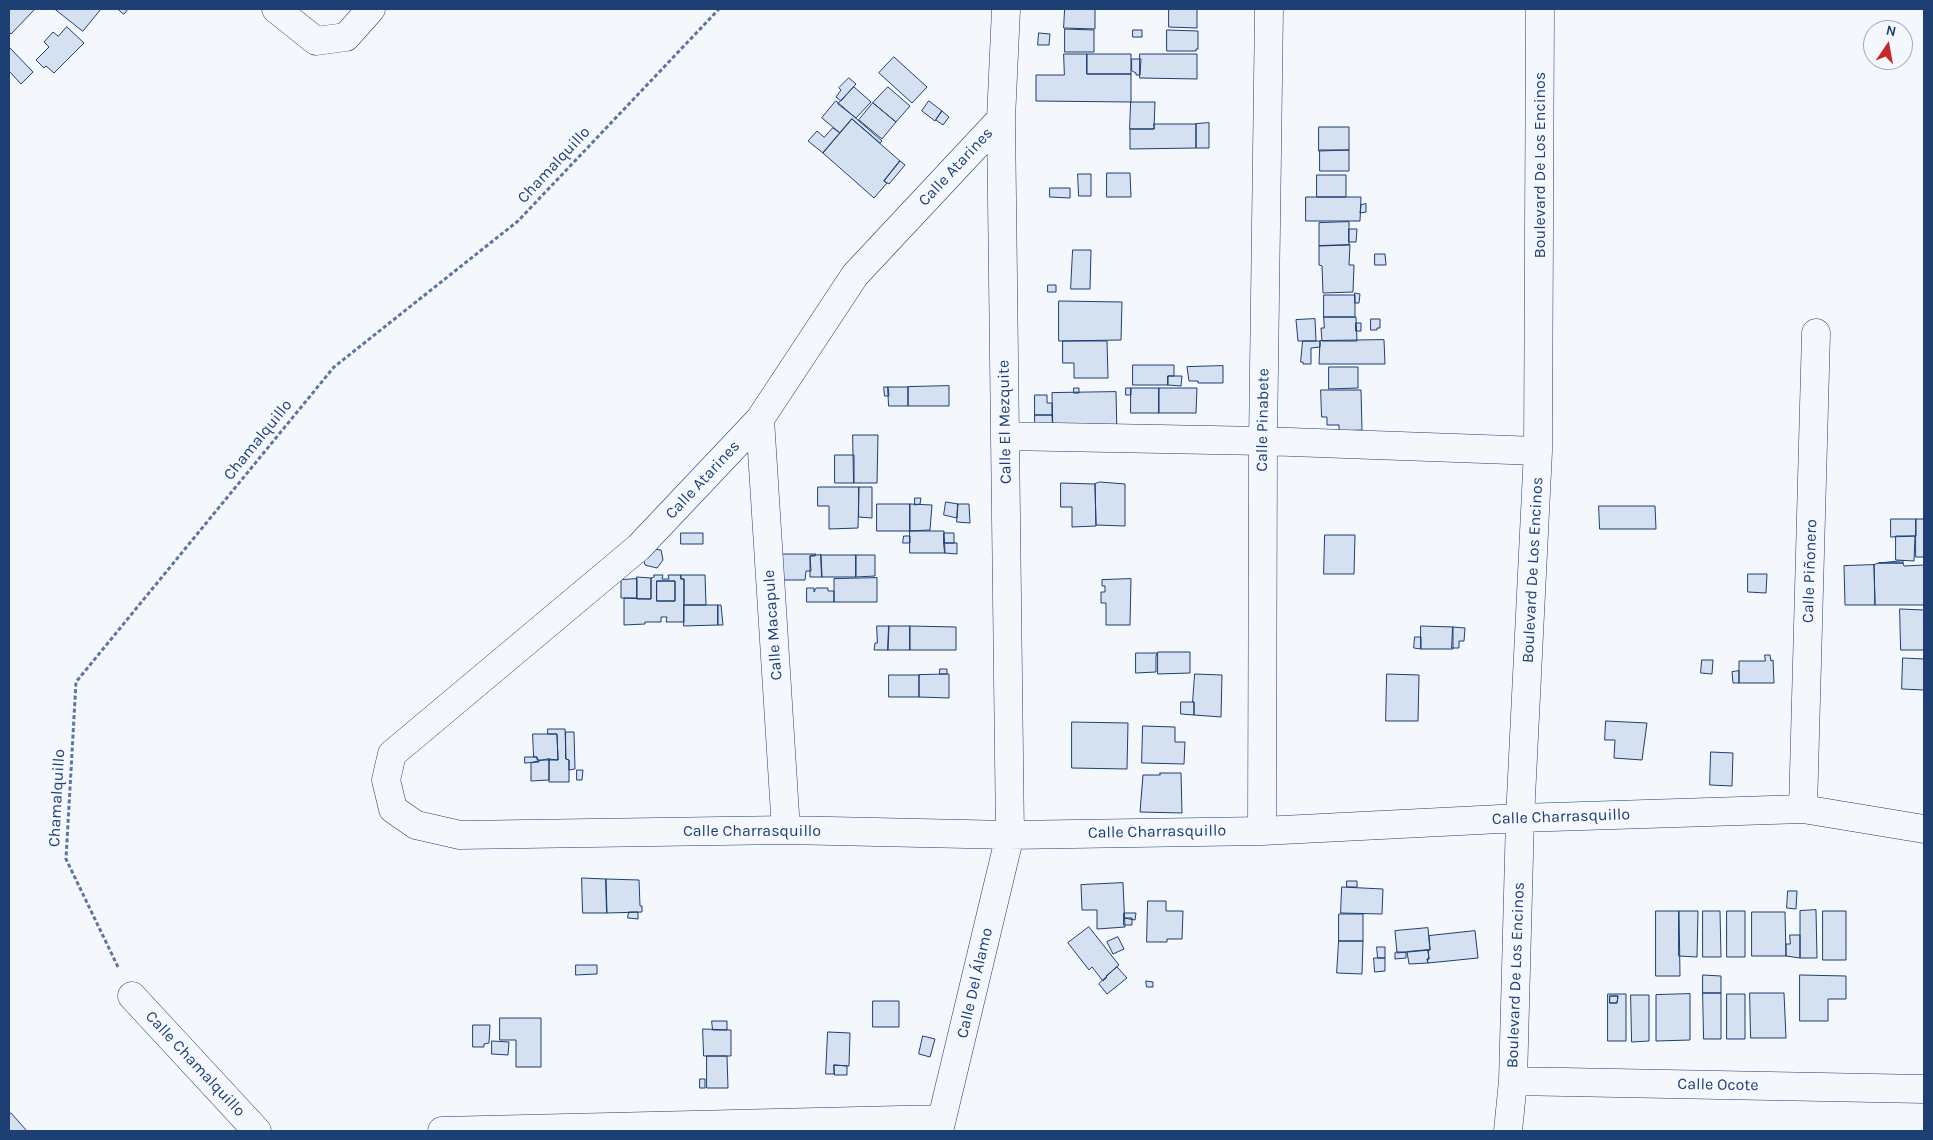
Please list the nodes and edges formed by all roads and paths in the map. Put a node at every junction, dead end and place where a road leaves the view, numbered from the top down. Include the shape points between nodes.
1 (276, 9) edge
2 (371, 9) edge
3 (719, 9) edge
4 (1006, 9) edge
5 (1269, 9) edge
6 (1540, 9) edge
7 (1001, 119) junction
8 (1816, 333) dead end
9 (760, 419) junction
10 (1005, 436) junction
11 (1263, 441) junction
12 (1538, 451) junction
13 (1803, 808) junction
14 (393, 809) joint
15 (1520, 818) junction
16 (1924, 829) edge
17 (786, 830) junction
18 (1262, 831) junction
19 (1010, 834) junction
20 (132, 996) joint
21 (1513, 1081) junction
22 (1924, 1089) edge
23 (941, 1125) edge
24 (257, 1131) edge
25 (442, 1131) edge
26 (1508, 1131) edge

1 - 2 street via 316,41 346,38
3 - 20 path, Chamalquillo via 518,221 334,367 76,682 66,858
4 - 7 street, Calle El Mezquite
5 - 11 street, Calle Pinabete
6 - 12 street, Boulevard De Los Encinos
7 - 9 street, Calle Atarines via 855,275
7 - 10 street, Calle El Mezquite
8 - 13 street, Calle Piñonero
9 - 14 street, Calle Atarines via 639,547 392,754 386,780
9 - 17 street, Calle Macapule
10 - 11 street
10 - 19 street, Calle El Mezquite
11 - 12 street
11 - 18 street, Calle Pinabete
12 - 15 street, Boulevard De Los Encinos
13 - 15 street, Calle Charrasquillo
13 - 16 street, Calle Charrasquillo
14 - 17 street, Calle Charrasquillo via 416,825 460,835
15 - 18 street, Calle Charrasquillo
15 - 21 street, Boulevard De Los Encinos
17 - 19 street, Calle Charrasquillo
18 - 19 street, Calle Charrasquillo
19 - 23 street, Calle Del Álamo
20 - 24 street, Calle Chamalquillo
21 - 22 street, Calle Ocote
21 - 26 street, Boulevard De Los Encinos
23 - 25 street

